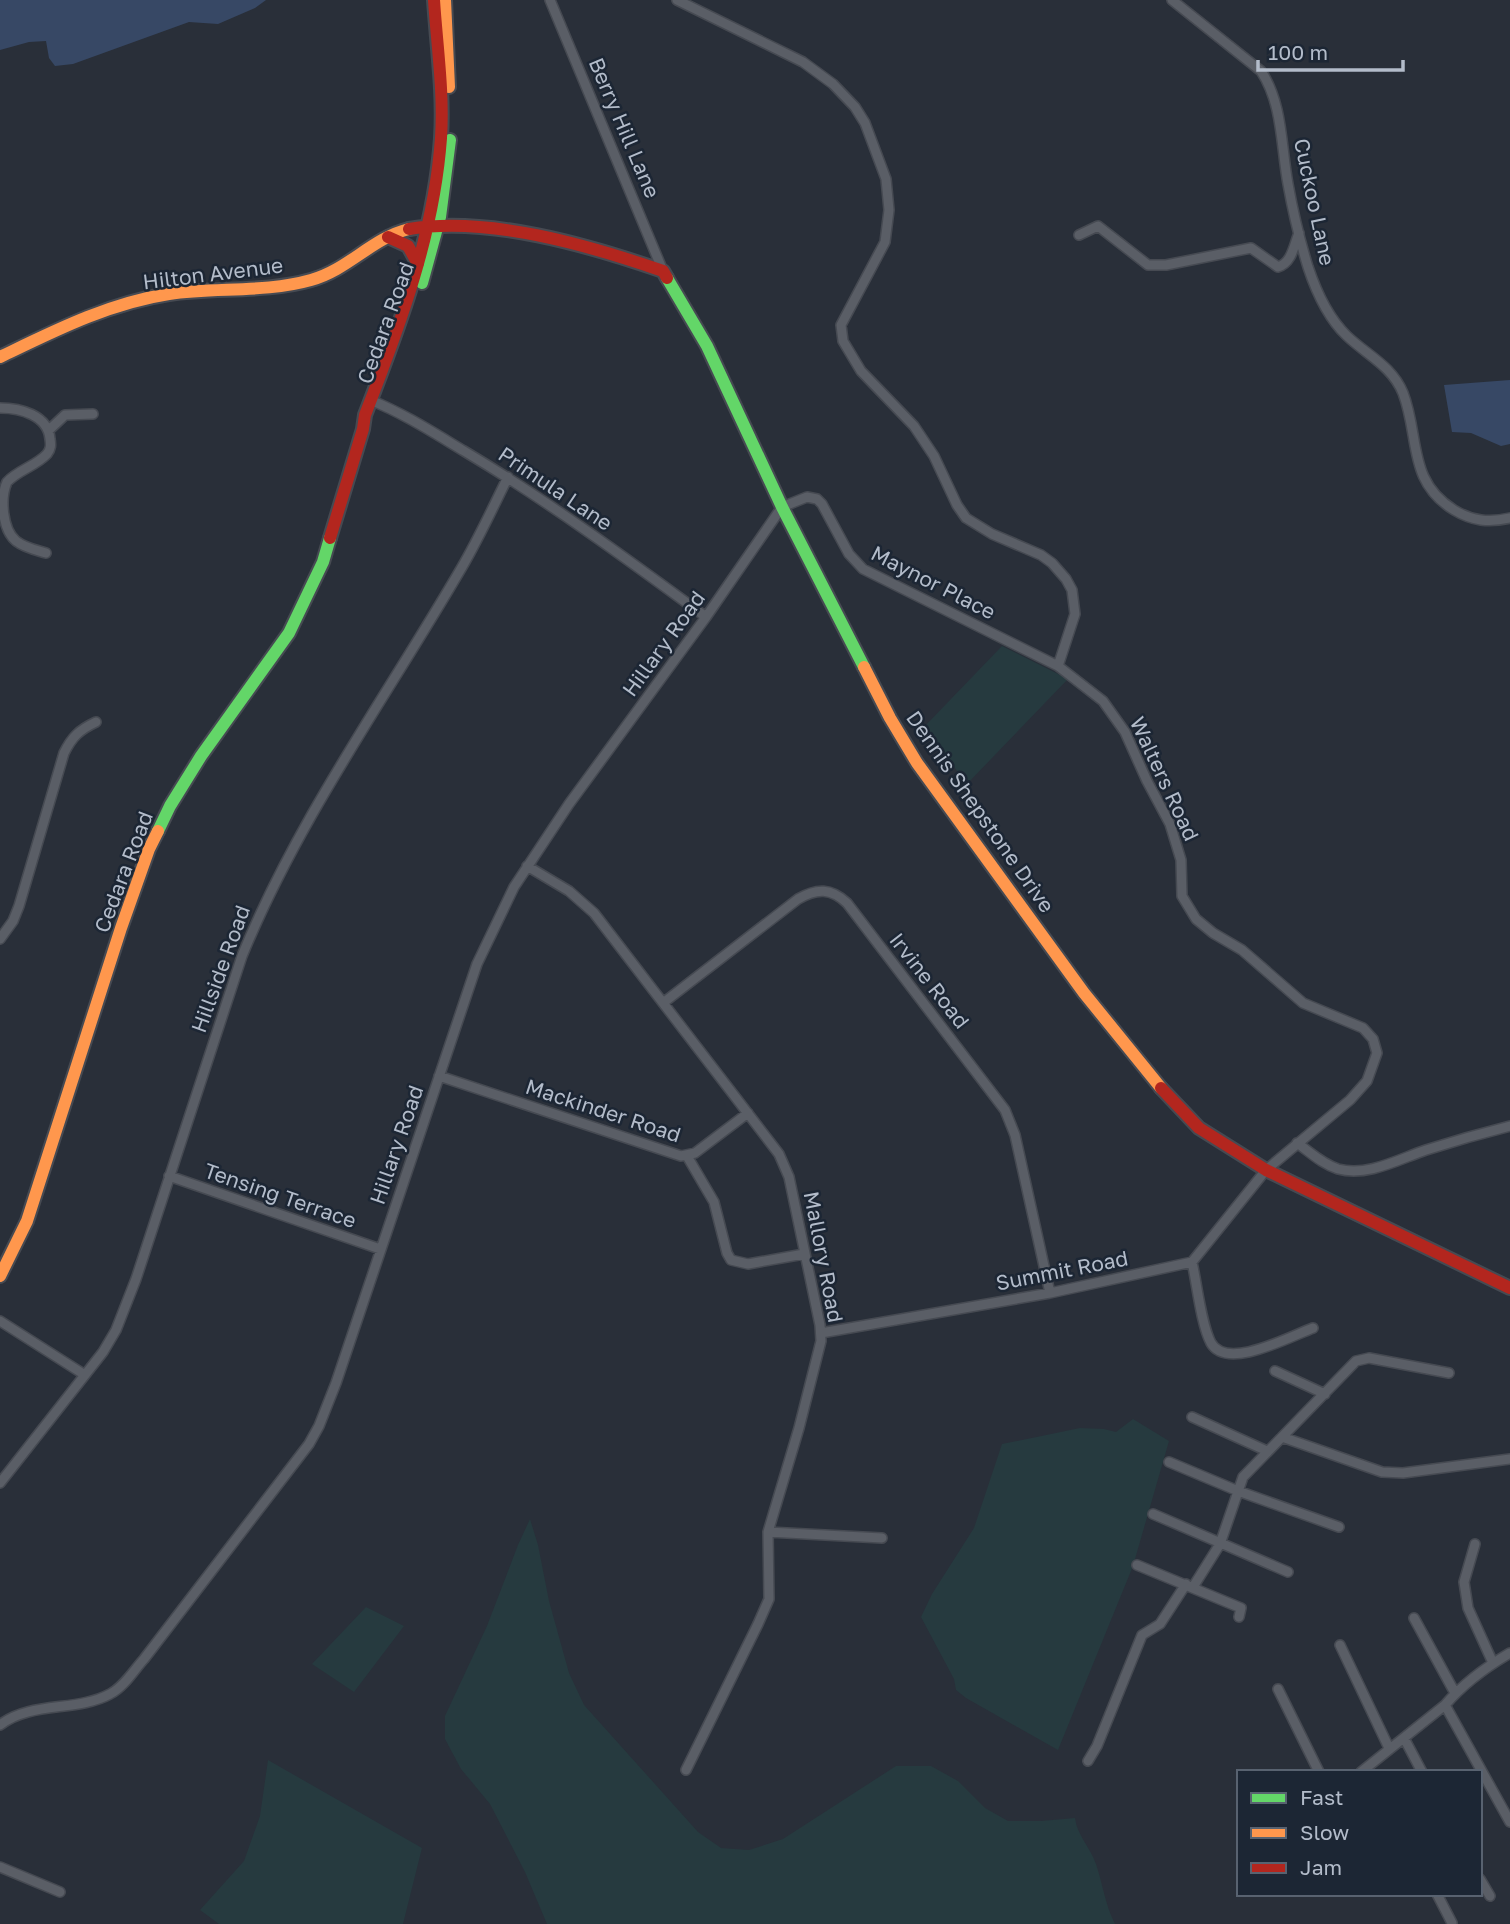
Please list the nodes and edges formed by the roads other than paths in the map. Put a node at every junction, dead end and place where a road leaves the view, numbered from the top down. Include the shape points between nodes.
1 (434, 0) edge
2 (445, 0) edge
3 (550, 0) edge
4 (677, 0) edge
5 (1172, 0) edge
6 (433, 227) junction
7 (1299, 231) junction
8 (1079, 235) dead end
9 (388, 237) junction
10 (419, 265) junction
11 (663, 271) junction
12 (6, 349) edge
13 (0, 357) edge
14 (374, 402) junction
15 (0, 408) edge
16 (93, 414) dead end
17 (49, 430) junction
18 (509, 477) junction
19 (782, 507) junction
20 (1510, 518) edge
21 (46, 552) dead end
22 (706, 617) junction
23 (1058, 666) junction
24 (96, 722) dead end
25 (527, 866) junction
26 (0, 939) edge
27 (663, 1003) junction
28 (439, 1076) junction
29 (748, 1113) junction
30 (1510, 1126) edge
31 (1297, 1143) junction
32 (687, 1156) junction
33 (1266, 1170) junction
34 (169, 1176) junction
35 (380, 1249) junction
36 (804, 1255) junction
37 (1192, 1262) junction
38 (0, 1276) edge
39 (1510, 1288) edge
40 (1050, 1293) junction
41 (0, 1321) edge
42 (1313, 1328) dead end
43 (821, 1333) junction
44 (1275, 1371) dead end
45 (1450, 1373) dead end
46 (85, 1375) junction
47 (1325, 1394) junction
48 (1192, 1417) dead end
49 (1282, 1437) junction
50 (1267, 1451) junction
51 (1508, 1458) edge
52 (1169, 1462) dead end
53 (0, 1483) edge
54 (1238, 1491) junction
55 (1153, 1514) dead end
56 (1339, 1527) dead end
57 (768, 1532) junction
58 (882, 1538) dead end
59 (1220, 1544) junction
60 (1475, 1544) dead end
61 (1137, 1566) dead end
62 (1287, 1572) dead end
63 (1189, 1586) junction
64 (1239, 1617) dead end
65 (1414, 1618) dead end
66 (1340, 1645) dead end
67 (1510, 1653) edge
68 (1493, 1663) junction
69 (1278, 1689) dead end
70 (1455, 1693) junction
71 (1445, 1704) junction
72 (0, 1725) edge
73 (1404, 1738) junction
74 (1388, 1748) junction
75 (1088, 1761) dead end
76 (686, 1770) dead end
77 (1318, 1770) edge
78 (1368, 1770) edge
79 (1421, 1770) edge
80 (1481, 1770) edge
81 (1482, 1771) edge
82 (1510, 1822) edge
83 (0, 1867) edge
84 (1482, 1882) edge
85 (60, 1892) dead end
86 (1438, 1896) edge
87 (1490, 1896) dead end
88 (1452, 1923) edge

1 - 6 street via 442,117
2 - 6 street via 450,133
3 - 11 street, Berry Hill Lane
4 - 23 street via 803,62 833,84 865,122 886,179 885,242 841,324 843,341 861,371 914,426 966,518 1041,555 1066,579 1075,614
5 - 7 street, Cuckoo Lane via 1261,71 1268,82 1275,98
6 - 9 street, Hilton Avenue
6 - 10 street, Cedara Road
6 - 11 street via 506,230 592,247
6 - 14 street, Cedara Road via 409,321
7 - 8 street via 1289,260 1278,267 1251,248 1148,265 1100,226
7 - 20 street, Cuckoo Lane via 1308,268 1335,322 1383,365 1402,392 1422,475 1440,501 1467,517 1487,522
9 - 10 street via 411,247
9 - 12 street, Hilton Avenue via 325,276 291,285 154,297
10 - 14 street, Cedara Road
11 - 19 street, Dennis Shepstone Drive via 707,346
12 - 13 street, Hilton Avenue
14 - 18 street, Primula Lane
14 - 38 street, Cedara Road via 365,415 323,562 289,633 201,755 149,849 27,1221
15 - 17 street via 31,414
16 - 17 street via 65,415
17 - 21 street via 51,447 46,455 6,484 1,493 5,526 14,540
18 - 22 street, Primula Lane
18 - 34 street, Hillside Road via 463,565 276,878 242,956
19 - 22 street, Hillary Road
19 - 23 street, Maynor Place via 803,497 817,499 863,569
19 - 33 street, Dennis Shepstone Drive via 890,718 1084,993 1177,1107 1199,1128
22 - 25 street, Hillary Road
23 - 31 street, Walters Road via 1103,701 1125,732 1170,824 1181,860 1182,896 1196,919 1242,950 1303,1003 1363,1028 1377,1045 1367,1081
24 - 26 street via 80,729 64,753 19,905
25 - 27 street, Mallory Road via 583,902
25 - 28 street, Hillary Road via 477,964
27 - 29 street, Mallory Road
27 - 40 street, Irvine Road via 798,899 815,891 838,895 1005,1110 1015,1135
28 - 32 street, Mackinder Road via 660,1151
28 - 35 street, Hillary Road
29 - 32 street, Mackinder Road
29 - 36 street, Mallory Road via 779,1154 789,1177
30 - 31 street via 1362,1170 1326,1165
31 - 33 street, Walters Road
32 - 36 street via 714,1202 731,1260 748,1264
33 - 37 street
33 - 39 street, Dennis Shepstone Drive
34 - 35 street, Tensing Terrace
34 - 46 street, Hillside Road via 116,1330
35 - 72 street, Hillary Road via 327,1409 309,1444 144,1659 111,1694 24,1714
36 - 43 street, Mallory Road
37 - 40 street, Summit Road
37 - 42 street via 1207,1331 1211,1343 1222,1352 1261,1349
40 - 43 street, Summit Road
41 - 46 street
43 - 57 street, Mallory Road
44 - 47 street
45 - 47 street via 1362,1358
46 - 53 street, Hillside Road
47 - 49 street
48 - 50 street
49 - 50 street
49 - 51 street via 1382,1472
50 - 54 street via 1243,1477
52 - 54 street
54 - 56 street
54 - 59 street
55 - 59 street
57 - 58 street
57 - 76 street, Mallory Road via 766,1607
59 - 62 street
59 - 63 street
60 - 68 street via 1464,1582 1468,1608
61 - 63 street
63 - 64 street via 1241,1608
63 - 75 street via 1160,1624 1142,1635
65 - 70 street
66 - 74 street
67 - 68 street
68 - 70 street
69 - 77 street
70 - 71 street
71 - 73 street
71 - 80 street
73 - 74 street
73 - 79 street
74 - 78 street
81 - 82 street
83 - 85 street
84 - 87 street
86 - 88 street

